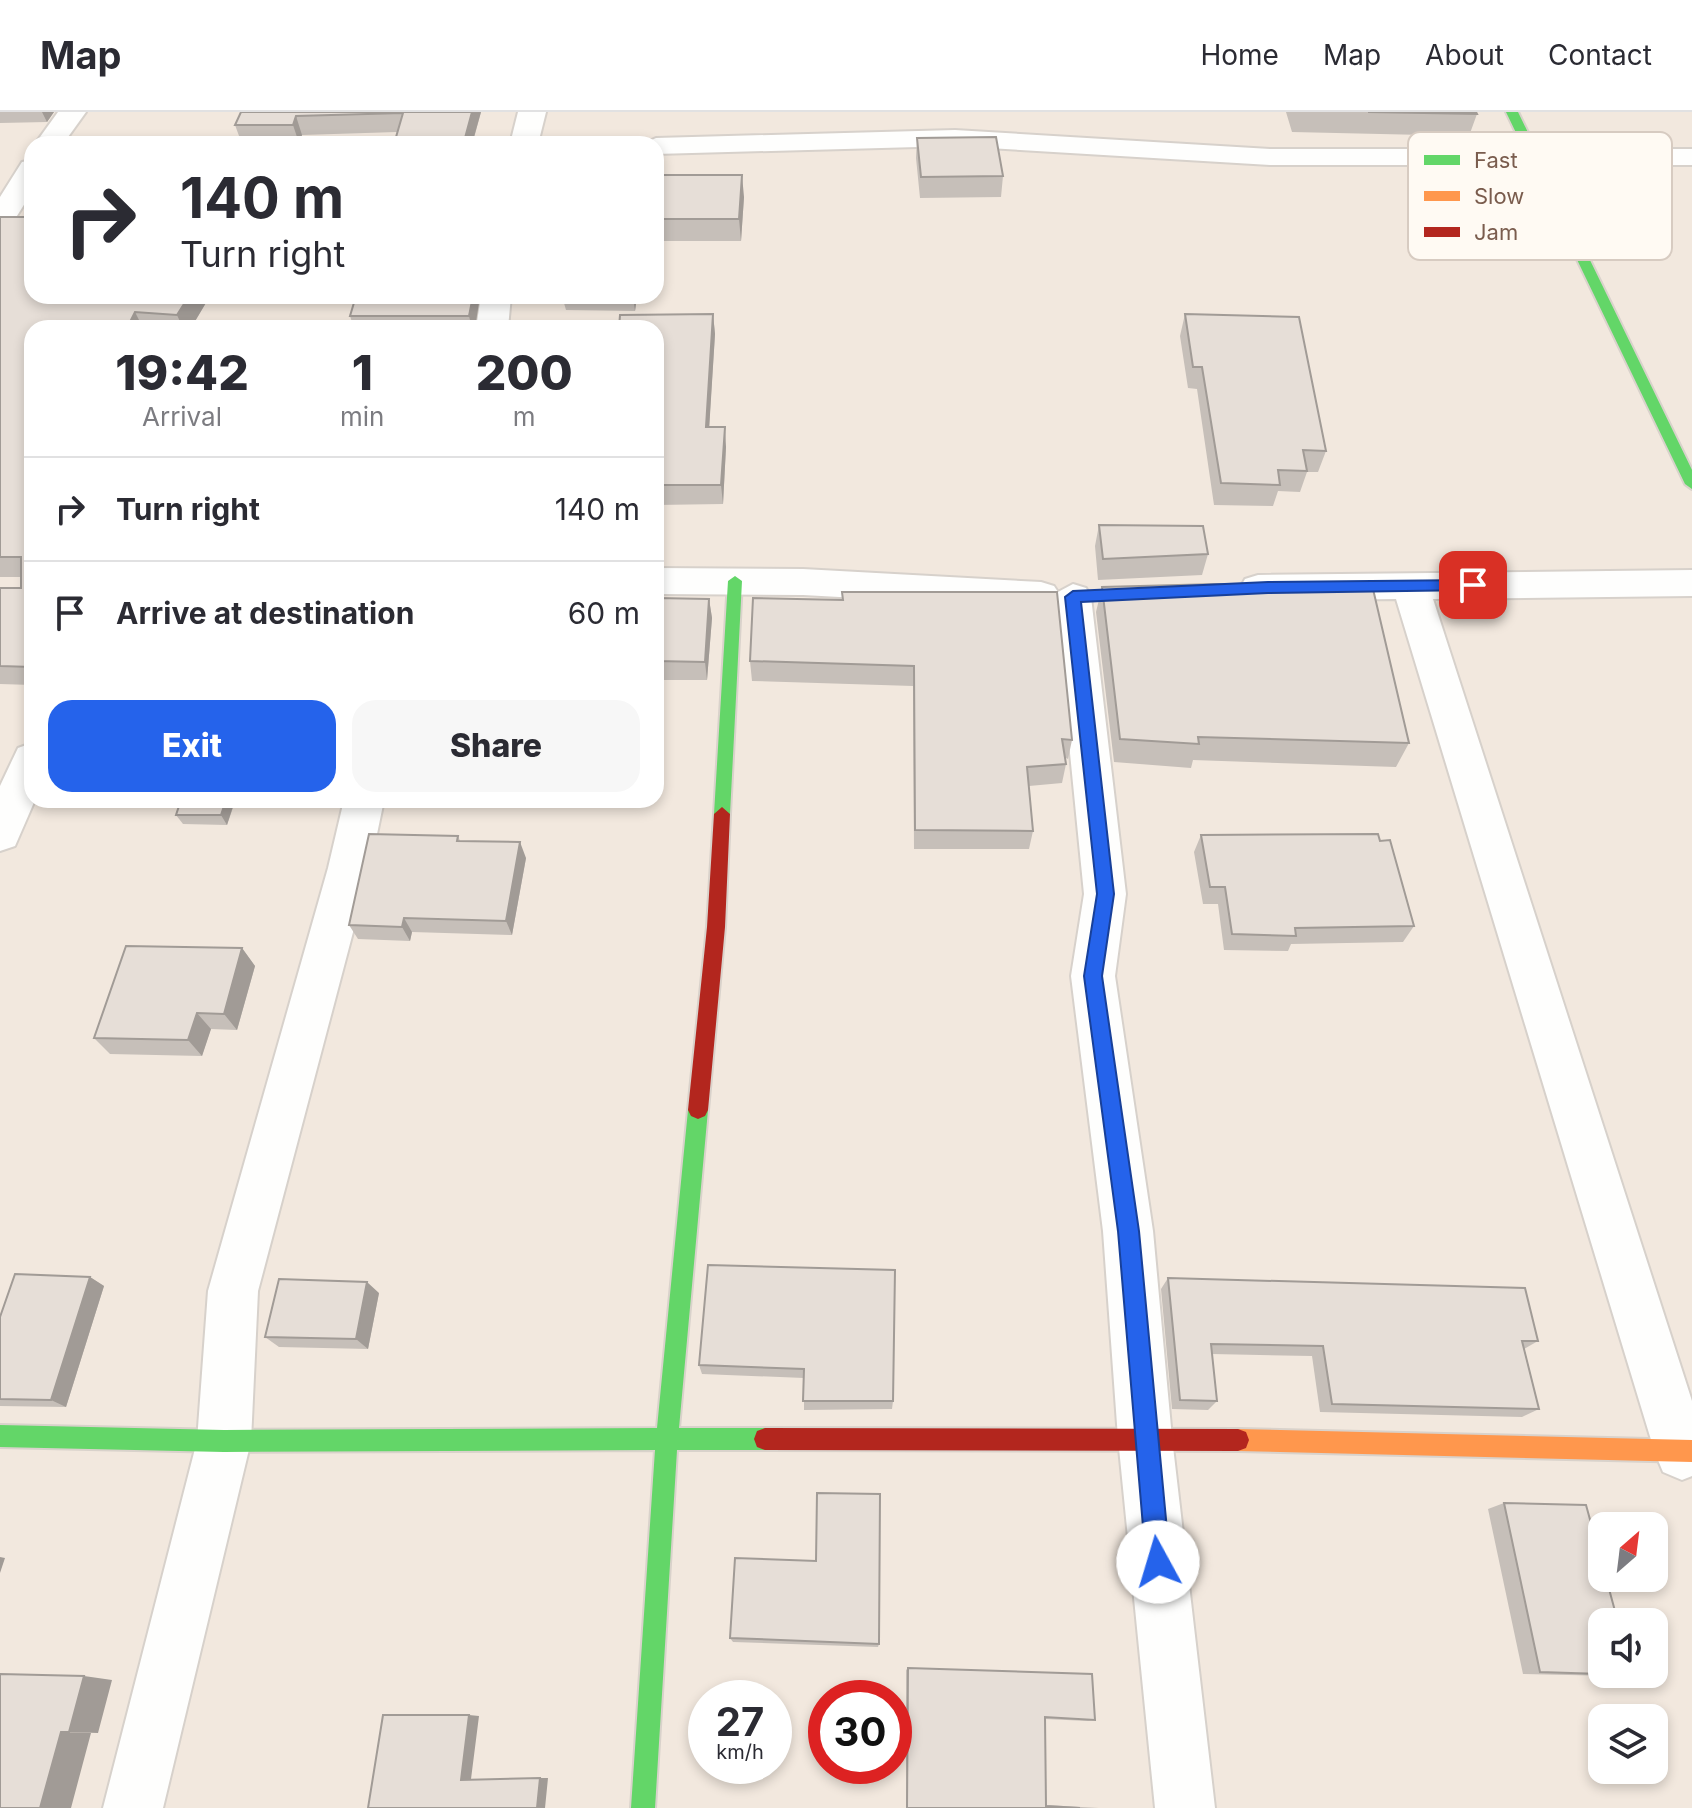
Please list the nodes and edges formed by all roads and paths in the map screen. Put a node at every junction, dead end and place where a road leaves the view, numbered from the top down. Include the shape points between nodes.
1 (72, 112) edge
2 (532, 112) edge
3 (1512, 112) edge
4 (1522, 132) edge
5 (55, 136) edge
6 (526, 136) edge
7 (664, 146) edge
8 (1672, 157) edge
9 (1692, 157) edge
10 (1408, 158) edge
11 (24, 181) edge
12 (0, 221) edge
13 (1583, 260) edge
14 (1692, 484) edge
15 (664, 581) edge
16 (735, 581) junction
17 (1692, 583) edge
18 (1410, 586) junction
19 (1223, 590) edge
20 (24, 778) edge
21 (362, 808) edge
22 (0, 834) edge
23 (0, 1436) edge
24 (667, 1438) junction
25 (1145, 1438) junction
26 (224, 1441) junction
27 (1687, 1452) edge
28 (133, 1808) edge
29 (643, 1808) edge
30 (1185, 1808) edge

1 - 5 street
2 - 6 street
3 - 4 street
7 - 10 street via 955,138 1270,157
8 - 9 street
11 - 12 street
13 - 14 street
15 - 16 street
16 - 24 street via 716,927
16 - 25 street via 1088,596 1105,894 1093,976 1128,1231
17 - 18 street
18 - 19 street
18 - 27 street
20 - 22 street
21 - 26 street via 233,1291
23 - 26 street
24 - 25 street
24 - 26 street
24 - 29 street
25 - 27 street
25 - 30 street
26 - 28 street

